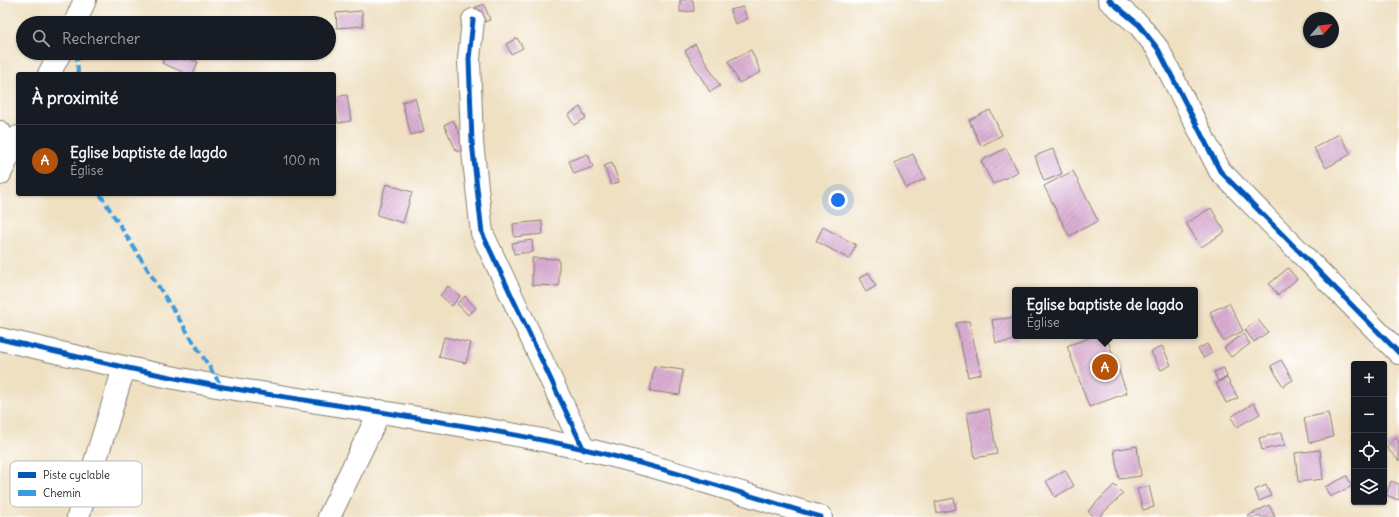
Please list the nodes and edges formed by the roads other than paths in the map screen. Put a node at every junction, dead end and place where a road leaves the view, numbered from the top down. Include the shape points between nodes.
1 (85, 0) edge
2 (1110, 0) edge
3 (77, 16) edge
4 (473, 20) dead end
5 (56, 60) edge
6 (50, 72) edge
7 (0, 132) edge
8 (14, 146) edge
9 (0, 174) edge
10 (0, 339) edge
11 (1399, 353) edge
12 (124, 368) junction
13 (380, 411) junction
14 (584, 450) junction
15 (95, 461) edge
16 (81, 507) edge
17 (78, 517) edge
18 (329, 517) edge
19 (821, 517) edge

1 - 3 street
2 - 11 street via 1139,25 1158,49 1220,171
4 - 14 street via 470,59 472,142 482,233
5 - 6 street
7 - 8 street
8 - 9 street
10 - 12 street
12 - 13 street via 222,387
12 - 15 street
13 - 14 street via 554,442
13 - 18 street
14 - 19 street via 621,458
16 - 17 street

